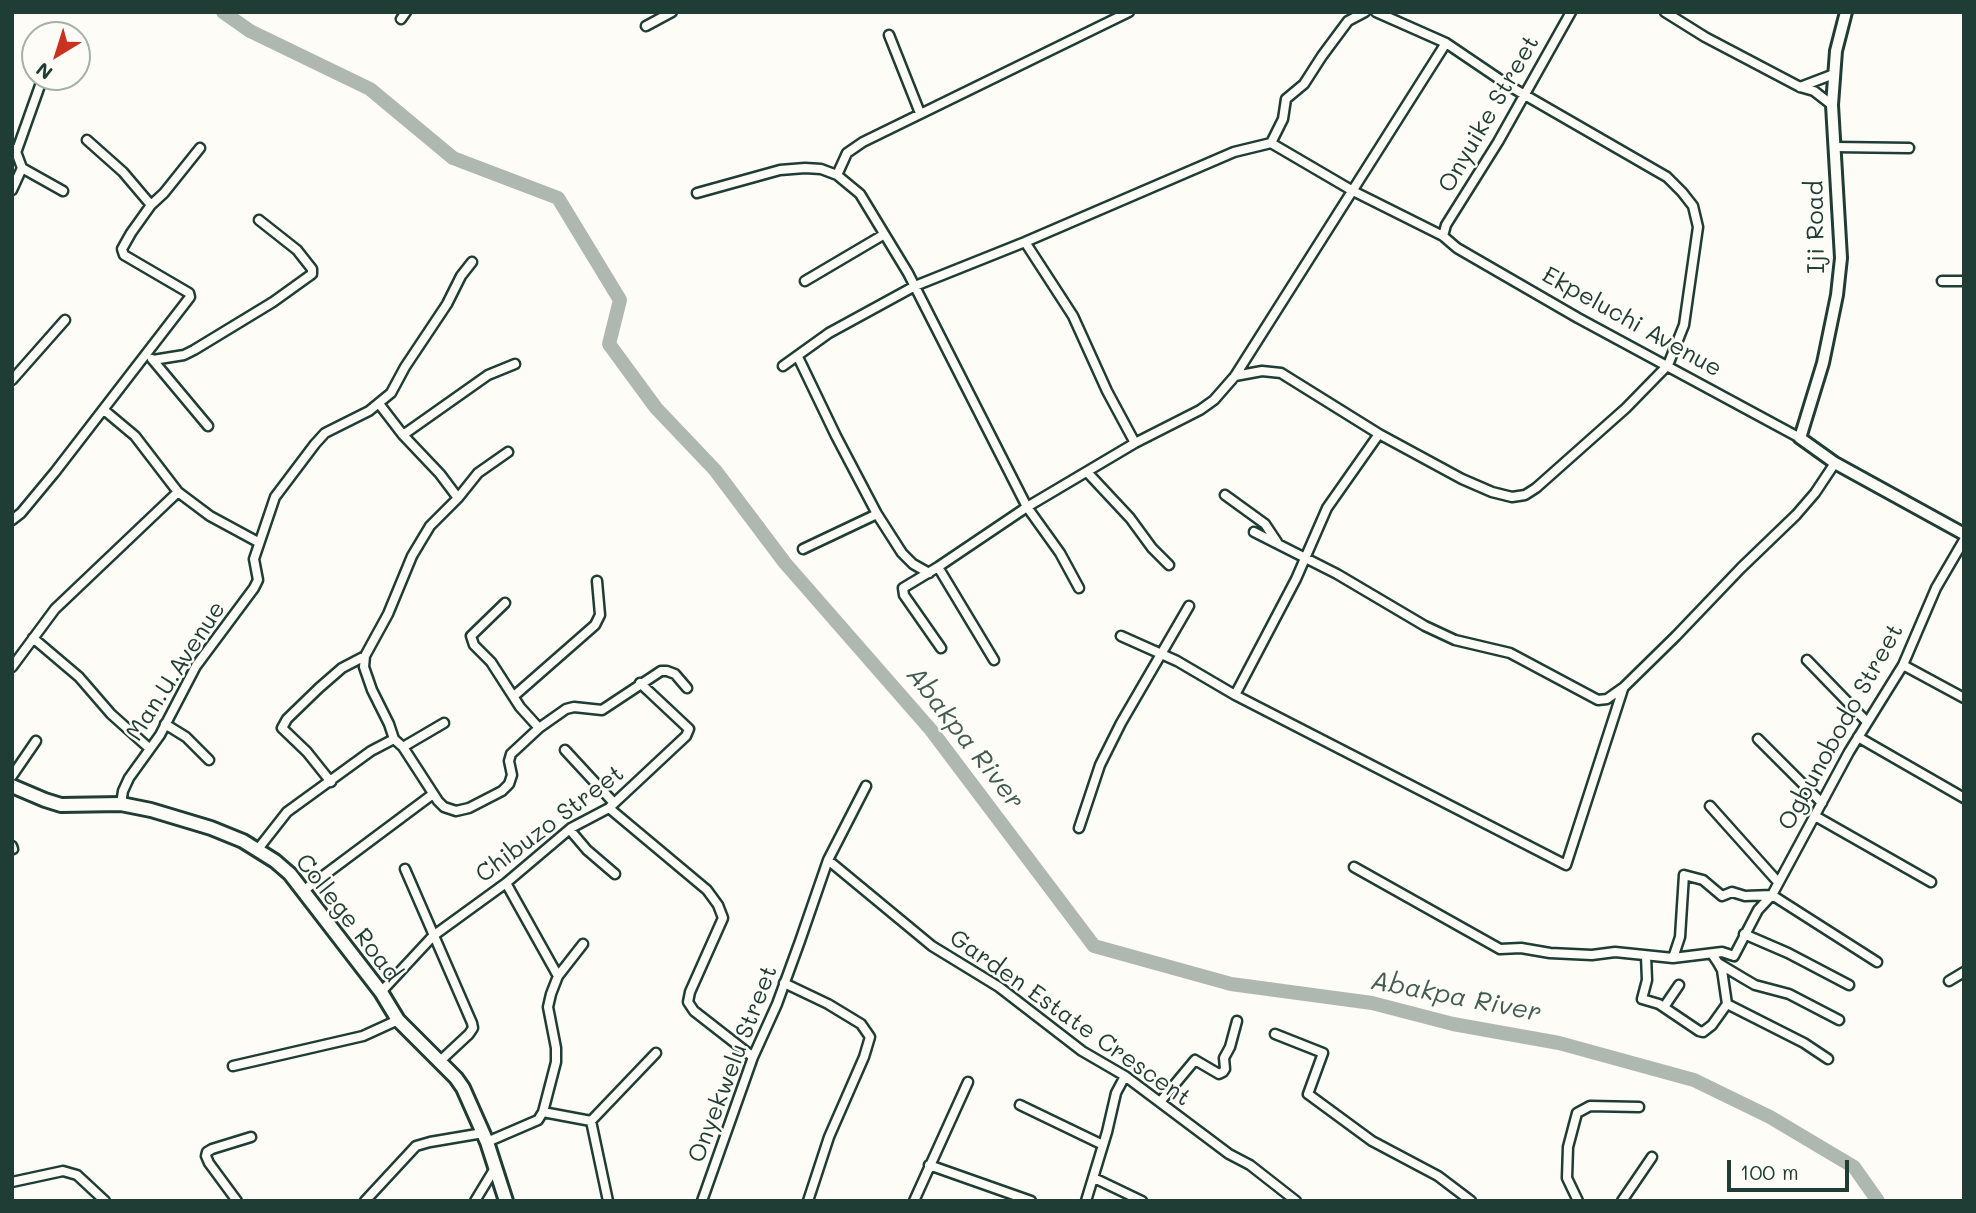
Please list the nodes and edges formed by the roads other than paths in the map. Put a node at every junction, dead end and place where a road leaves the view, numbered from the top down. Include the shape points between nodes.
1 (672, 12) edge
2 (1129, 12) edge
3 (1354, 12) edge
4 (1365, 12) edge
5 (1376, 12) edge
6 (1570, 12) edge
7 (1665, 12) edge
8 (1846, 12) edge
9 (1348, 21) junction
10 (646, 26) dead end
11 (889, 35) dead end
12 (1446, 43) junction
13 (1834, 74) junction
14 (1800, 87) junction
15 (37, 91) edge
16 (1525, 94) junction
17 (1832, 105) junction
18 (920, 113) junction
19 (87, 140) dead end
20 (1272, 143) junction
21 (1835, 147) junction
22 (15, 148) edge
23 (200, 148) dead end
24 (1909, 148) dead end
25 (22, 169) junction
26 (837, 175) junction
27 (12, 190) edge
28 (63, 191) dead end
29 (1353, 191) junction
30 (697, 194) dead end
31 (151, 205) junction
32 (259, 219) dead end
33 (883, 235) junction
34 (1443, 236) junction
35 (1025, 242) junction
36 (472, 262) dead end
37 (805, 281) dead end
38 (1964, 281) edge
39 (1942, 282) dead end
40 (915, 286) junction
41 (65, 320) dead end
42 (798, 356) junction
43 (150, 357) junction
44 (516, 364) dead end
45 (1668, 365) junction
46 (783, 366) dead end
47 (1235, 376) junction
48 (12, 380) edge
49 (380, 405) junction
50 (104, 410) junction
51 (208, 426) dead end
52 (1379, 434) junction
53 (403, 436) junction
54 (1800, 438) junction
55 (1135, 443) junction
56 (508, 452) dead end
57 (1835, 463) junction
58 (1087, 472) junction
59 (177, 492) junction
60 (1225, 495) dead end
61 (458, 498) junction
62 (1027, 507) junction
63 (877, 514) junction
64 (12, 520) edge
65 (1254, 532) dead end
66 (1964, 534) edge
67 (1964, 540) edge
68 (258, 542) junction
69 (1279, 545) junction
70 (803, 549) dead end
71 (1306, 558) junction
72 (1169, 565) dead end
73 (938, 567) junction
74 (929, 573) junction
75 (597, 581) dead end
76 (1079, 587) dead end
77 (505, 603) dead end
78 (1189, 606) dead end
79 (1121, 636) dead end
80 (33, 638) junction
81 (941, 648) dead end
82 (1163, 655) junction
83 (365, 656) junction
84 (994, 660) dead end
85 (1807, 660) dead end
86 (1903, 665) junction
87 (12, 667) edge
88 (640, 683) junction
89 (1624, 687) junction
90 (687, 688) dead end
91 (1235, 695) junction
92 (514, 696) junction
93 (1964, 698) edge
94 (1867, 722) junction
95 (444, 723) dead end
96 (164, 724) junction
97 (539, 728) junction
98 (1858, 737) junction
99 (394, 739) junction
100 (1758, 739) dead end
101 (36, 741) dead end
102 (403, 747) junction
103 (149, 748) junction
104 (565, 750) dead end
105 (209, 760) dead end
106 (12, 776) edge
107 (331, 782) junction
108 (12, 786) edge
109 (866, 786) dead end
110 (433, 794) junction
111 (1964, 798) edge
112 (1822, 803) junction
113 (121, 804) junction
114 (612, 805) junction
115 (1710, 807) dead end
116 (1815, 816) junction
117 (1079, 828) dead end
118 (570, 830) junction
119 (258, 849) junction
120 (828, 860) junction
121 (1354, 867) dead end
122 (405, 869) dead end
123 (615, 874) dead end
124 (1778, 882) junction
125 (1931, 882) dead end
126 (506, 883) junction
127 (303, 891) junction
128 (1772, 895) junction
129 (1744, 934) junction
130 (433, 936) junction
131 (583, 944) dead end
132 (1712, 954) junction
133 (1646, 956) junction
134 (1673, 958) junction
135 (1877, 962) dead end
136 (1718, 963) junction
137 (1964, 972) edge
138 (558, 976) junction
139 (1949, 981) dead end
140 (784, 983) junction
141 (1679, 985) dead end
142 (1849, 985) dead end
143 (381, 992) junction
144 (1727, 1004) junction
145 (1664, 1007) junction
146 (398, 1020) junction
147 (1839, 1020) dead end
148 (1237, 1021) dead end
149 (1275, 1034) dead end
150 (656, 1053) dead end
151 (753, 1057) junction
152 (1828, 1059) dead end
153 (439, 1062) junction
154 (233, 1066) dead end
155 (1125, 1076) junction
156 (968, 1083) dead end
157 (1160, 1102) junction
158 (1020, 1105) dead end
159 (1639, 1107) dead end
160 (543, 1112) junction
161 (591, 1121) junction
162 (251, 1137) dead end
163 (485, 1138) junction
164 (1103, 1144) junction
165 (1652, 1157) dead end
166 (929, 1165) junction
167 (495, 1168) junction
168 (1094, 1178) junction
169 (12, 1182) edge
170 (1006, 1197) edge
171 (1467, 1200) edge
172 (105, 1201) edge
173 (237, 1201) edge
174 (365, 1201) edge
175 (475, 1201) edge
176 (506, 1201) edge
177 (608, 1201) edge
178 (702, 1201) edge
179 (808, 1201) edge
180 (914, 1201) edge
181 (1031, 1201) edge
182 (1086, 1201) edge
183 (1142, 1201) edge
184 (1296, 1201) edge
185 (1578, 1201) edge
186 (1622, 1201) edge

1 - 10 street
2 - 18 street
3 - 9 street
4 - 9 street
5 - 12 street
6 - 16 street, Onyuike Street
7 - 14 street
8 - 13 street, Iji Road
9 - 20 street via 1304,84 1286,99
11 - 18 street
12 - 16 street
12 - 29 street
13 - 14 street
13 - 17 street, Iji Road
14 - 17 street
15 - 22 street
16 - 34 street, Onyuike Street
16 - 45 street via 1667,177 1693,206 1698,227 1696,253 1684,325
17 - 21 street, Iji Road
18 - 26 street via 855,147
19 - 31 street
20 - 29 street, Ekpeluchi Avenue
20 - 35 street via 1234,152
21 - 24 street
21 - 54 street, Iji Road via 1841,258 1837,295
22 - 25 street
23 - 31 street
25 - 27 street
25 - 28 street
26 - 30 street via 821,169 780,170
26 - 33 street via 860,194
29 - 34 street, Ekpeluchi Avenue
29 - 47 street
31 - 43 street via 123,253 190,297
32 - 43 street via 297,250 312,274 194,350
33 - 37 street
33 - 40 street
34 - 45 street, Ekpeluchi Avenue via 1578,318
35 - 40 street
35 - 55 street via 1073,316
36 - 49 street, Man.U.Avenue
38 - 39 street
40 - 42 street via 829,333
40 - 62 street
41 - 48 street
42 - 46 street
42 - 63 street
43 - 50 street
43 - 51 street
44 - 53 street via 488,375
45 - 52 street via 1626,408 1525,495 1492,492
45 - 54 street, Ekpeluchi Avenue
47 - 52 street via 1281,373
47 - 55 street via 1200,410
49 - 53 street
49 - 68 street, Man.U.Avenue via 325,433 315,444 275,497
50 - 59 street via 135,436
50 - 64 street
52 - 71 street via 1327,508
53 - 61 street
54 - 57 street, Ekpeluchi Avenue
55 - 58 street
56 - 61 street via 478,474
57 - 66 street, Ekpeluchi Avenue
57 - 89 street via 1796,515
58 - 62 street
58 - 72 street
59 - 68 street
59 - 80 street via 55,609
60 - 69 street via 1265,524
61 - 83 street via 430,526 418,546
62 - 73 street
62 - 76 street
63 - 70 street
63 - 74 street via 902,552
65 - 69 street
67 - 86 street, Ogbunobodo Street via 1924,613
68 - 96 street, Man.U.Avenue via 254,559 258,580 196,666
69 - 71 street
71 - 89 street via 1425,626 1455,640 1510,653 1598,700
71 - 91 street
73 - 74 street
73 - 84 street
74 - 81 street via 902,591
75 - 92 street via 600,615 595,625
77 - 92 street via 471,636
78 - 82 street
79 - 82 street
80 - 87 street
80 - 103 street via 72,670
82 - 91 street
82 - 117 street via 1100,765
83 - 99 street via 372,691
83 - 107 street via 342,668 282,728
85 - 94 street
86 - 93 street
86 - 94 street, Ogbunobodo Street
88 - 90 street via 667,671
88 - 97 street via 602,710 566,709
88 - 114 street, Chibuzo Street via 689,729
89 - 91 street via 1566,865
92 - 97 street
94 - 98 street, Ogbunobodo Street
95 - 102 street
96 - 103 street, Man.U.Avenue
96 - 105 street via 186,737
97 - 110 street via 511,754 512,775 502,791 456,811 444,807
98 - 111 street
98 - 112 street, Ogbunobodo Street
99 - 102 street
99 - 107 street
100 - 112 street
101 - 106 street
102 - 110 street
103 - 113 street, Man.U.Avenue via 123,791
104 - 114 street
107 - 119 street via 287,812
108 - 113 main road, College Road via 61,804
109 - 120 street, Onyekwelu Street
110 - 127 street
112 - 116 street, Ogbunobodo Street
113 - 119 main road, College Road via 211,828
114 - 118 street, Chibuzo Street
114 - 151 street via 719,905 723,918 688,1002
115 - 124 street
116 - 124 street, Ogbunobodo Street
116 - 125 street
118 - 123 street
118 - 126 street, Chibuzo Street
119 - 127 main road, College Road
120 - 140 street, Onyekwelu Street
120 - 155 street, Garden Estate Crescent via 932,946
121 - 133 street via 1500,949
122 - 130 street
124 - 128 street, Ogbunobodo Street
126 - 130 street, Chibuzo Street
126 - 138 street
127 - 143 main road, College Road
128 - 129 street, Ogbunobodo Street
128 - 134 street via 1732,892 1722,896 1703,880 1684,875 1680,937
128 - 135 street
129 - 132 street, Ogbunobodo Street via 1734,956
129 - 142 street
130 - 143 street, Chibuzo Street
130 - 153 street via 473,1028
131 - 138 street
132 - 134 street
132 - 136 street
133 - 134 street
133 - 145 street via 1642,999
136 - 144 street
136 - 147 street via 1755,985 1777,989
137 - 139 street
138 - 160 street via 548,1007 556,1048
140 - 151 street, Onyekwelu Street
140 - 179 street via 860,1024 870,1037
141 - 145 street
143 - 146 main road, College Road
144 - 145 street via 1706,1031
144 - 152 street
146 - 153 main road, College Road
146 - 154 street via 363,1036
148 - 157 street via 1223,1072 1195,1060
149 - 171 street via 1323,1054 1308,1094 1372,1141 1438,1177
150 - 161 street
151 - 178 street, Onyekwelu Street
153 - 163 main road, College Road via 463,1088
155 - 157 street, Garden Estate Crescent
155 - 164 street
156 - 166 street
157 - 184 street, Garden Estate Crescent
158 - 164 street
159 - 185 street via 1590,1106 1577,1113 1568,1147 1567,1178
160 - 161 street
160 - 163 street via 538,1120
161 - 177 street
162 - 173 street via 212,1149 206,1156
163 - 167 main road, College Road
163 - 174 street via 416,1146
164 - 168 street
165 - 186 street
166 - 170 street
166 - 180 street
167 - 175 street
167 - 176 main road, College Road
168 - 182 street
168 - 183 street
169 - 172 street via 63,1171 77,1175
170 - 181 street

